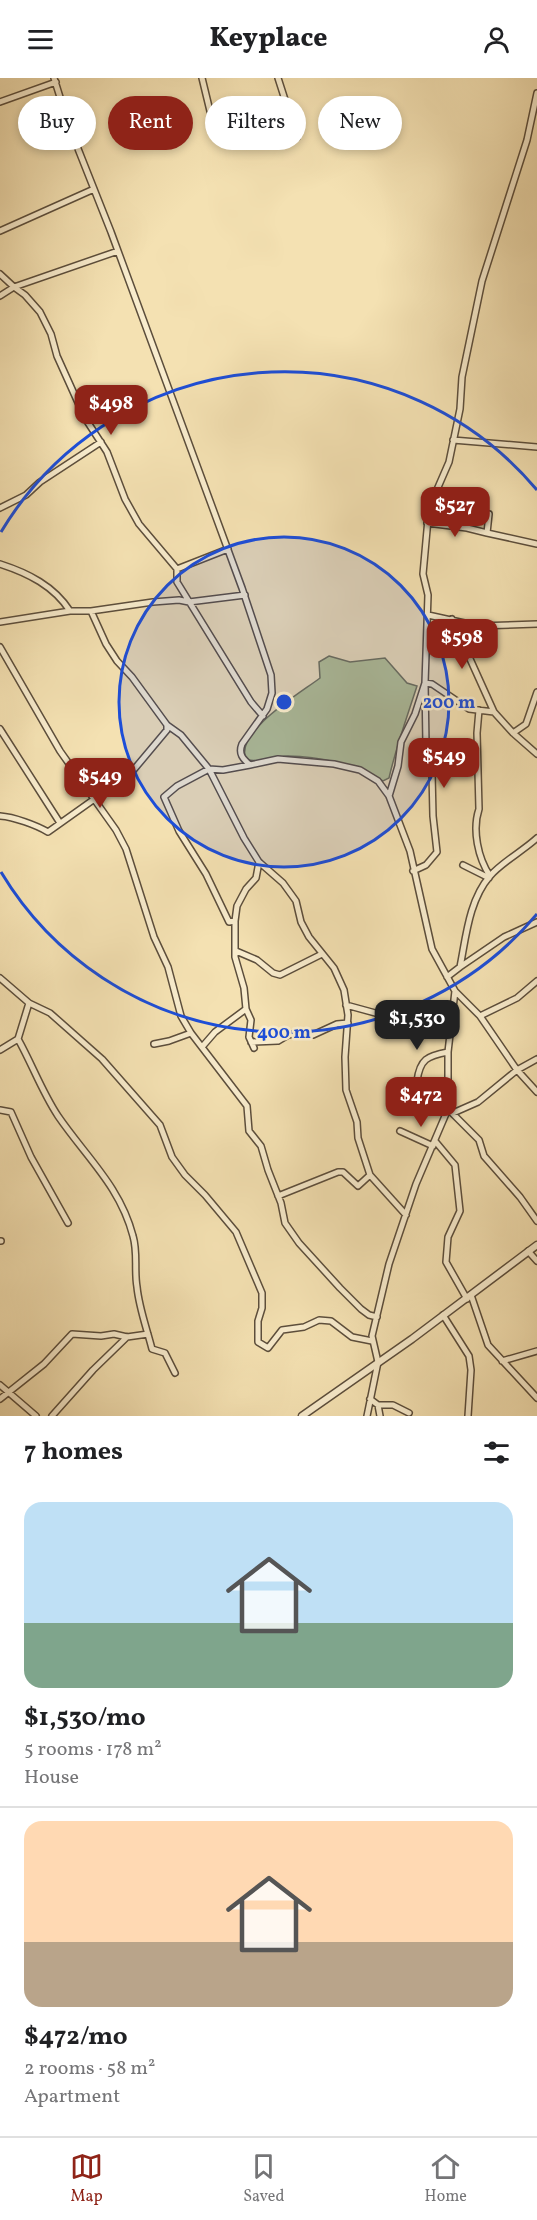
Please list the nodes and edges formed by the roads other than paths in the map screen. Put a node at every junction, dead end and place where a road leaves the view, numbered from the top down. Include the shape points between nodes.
1 (202, 78) edge
2 (278, 78) edge
3 (55, 80) edge
4 (537, 93) edge
5 (206, 96) edge
6 (284, 96) edge
7 (0, 102) edge
8 (94, 189) junction
9 (0, 231) edge
10 (118, 251) junction
11 (0, 274) edge
12 (14, 287) junction
13 (0, 296) edge
14 (453, 440) junction
15 (100, 442) junction
16 (537, 447) edge
17 (0, 508) edge
18 (489, 514) dead end
19 (427, 523) junction
20 (487, 533) junction
21 (537, 544) edge
22 (228, 549) junction
23 (0, 564) edge
24 (177, 569) junction
25 (245, 595) junction
26 (189, 602) junction
27 (70, 611) junction
28 (91, 611) junction
29 (428, 615) junction
30 (452, 619) junction
31 (0, 622) edge
32 (537, 624) edge
33 (0, 646) edge
34 (425, 683) junction
35 (537, 692) edge
36 (479, 710) junction
37 (494, 712) junction
38 (263, 716) junction
39 (167, 725) junction
40 (0, 729) edge
41 (513, 733) junction
42 (537, 754) edge
43 (250, 765) junction
44 (209, 770) junction
45 (389, 796) junction
46 (94, 800) junction
47 (0, 816) edge
48 (60, 823) junction
49 (537, 838) edge
50 (259, 862) junction
51 (463, 865) dead end
52 (413, 871) junction
53 (489, 877) junction
54 (235, 921) junction
55 (537, 922) edge
56 (236, 951) junction
57 (322, 954) junction
58 (460, 967) junction
59 (447, 977) junction
60 (0, 978) edge
61 (537, 981) edge
62 (455, 991) junction
63 (29, 1003) junction
64 (346, 1005) junction
65 (453, 1005) junction
66 (246, 1009) junction
67 (480, 1016) junction
68 (348, 1023) junction
69 (190, 1033) junction
70 (18, 1039) junction
71 (154, 1044) dead end
72 (202, 1047) junction
73 (0, 1050) edge
74 (448, 1052) junction
75 (537, 1059) edge
76 (517, 1070) junction
77 (417, 1081) dead end
78 (537, 1092) edge
79 (0, 1110) edge
80 (450, 1111) junction
81 (400, 1131) dead end
82 (434, 1143) junction
83 (370, 1175) junction
84 (278, 1196) junction
85 (406, 1215) junction
86 (537, 1221) edge
87 (68, 1223) dead end
88 (537, 1245) edge
89 (528, 1251) junction
90 (537, 1261) edge
91 (469, 1297) junction
92 (443, 1315) junction
93 (377, 1317) junction
94 (148, 1334) junction
95 (127, 1337) junction
96 (372, 1341) junction
97 (537, 1351) edge
98 (378, 1362) junction
99 (502, 1362) junction
100 (175, 1372) dead end
101 (0, 1385) edge
102 (8, 1392) junction
103 (537, 1398) edge
104 (0, 1399) edge
105 (370, 1399) junction
106 (378, 1405) junction
107 (408, 1413) dead end
108 (36, 1416) edge
109 (52, 1416) edge
110 (302, 1416) edge
111 (367, 1416) edge
112 (380, 1416) edge
113 (468, 1416) edge

1 - 5 street
2 - 6 street
3 - 7 street
3 - 8 street
4 - 14 street via 527,140 482,281
8 - 9 street
8 - 10 street
10 - 12 street
10 - 22 street
11 - 12 street
12 - 13 street
12 - 15 street via 40,312 85,418
14 - 16 street
14 - 19 street
15 - 17 street via 26,495
15 - 24 street via 139,524
18 - 20 street
19 - 20 street
19 - 29 street via 423,574
20 - 21 street
22 - 24 street
22 - 25 street
23 - 27 street via 40,581 64,600
24 - 26 street via 177,582
25 - 26 street
25 - 38 street via 271,675 272,693
26 - 28 street via 153,602
26 - 38 street via 250,702
27 - 28 street
27 - 31 street
28 - 39 street via 117,661
29 - 30 street
29 - 34 street
30 - 32 street via 478,626
30 - 37 street
33 - 46 street via 60,751
34 - 36 street via 469,709
34 - 45 street via 401,742
34 - 52 street via 426,744 432,773 437,852 426,866
35 - 41 street via 526,724
36 - 37 street
36 - 53 street via 479,809 475,821 482,865
37 - 41 street
38 - 43 street via 240,749
39 - 44 street via 181,735
39 - 46 street via 167,730 130,773
40 - 48 street
41 - 42 street
43 - 44 street
43 - 45 street via 278,759 334,764 360,770 378,781
44 - 50 street
44 - 54 street via 164,797 229,922
45 - 52 street via 410,851
46 - 48 street
46 - 69 street via 126,849
47 - 48 street via 48,832
49 - 53 street
50 - 54 street via 256,878 237,906
50 - 57 street via 283,883
51 - 53 street
52 - 59 street via 432,949
53 - 58 street via 470,914
54 - 56 street
55 - 58 street via 504,937
56 - 57 street via 280,975
56 - 66 street
57 - 64 street via 334,968
58 - 59 street
59 - 62 street
60 - 63 street
61 - 67 street via 517,998
62 - 65 street
62 - 67 street
63 - 70 street
63 - 96 street via 50,1012 129,1088 160,1125 172,1157 185,1175 236,1232 262,1293 258,1342 268,1348 282,1330 319,1320 331,1321 352,1337
64 - 65 street via 390,1017
64 - 68 street
65 - 74 street
66 - 68 street via 251,1020 252,1045 299,1033 314,1035
66 - 72 street
67 - 76 street
68 - 83 street via 346,1090
69 - 71 street
69 - 72 street
70 - 73 street
70 - 94 street via 59,1116 111,1184 121,1205 134,1237 136,1286
72 - 84 street via 247,1106 249,1131 261,1146
74 - 77 street via 426,1059 419,1068
74 - 80 street
75 - 76 street
76 - 78 street
76 - 80 street via 477,1102
79 - 87 street via 11,1112
80 - 82 street
80 - 86 street via 479,1140 484,1156
81 - 82 street
82 - 85 street
82 - 91 street via 455,1165 460,1210 448,1237 446,1262
83 - 84 street via 358,1186 338,1172
83 - 85 street
84 - 93 street via 285,1223 299,1243 361,1309
85 - 93 street
88 - 89 street
89 - 90 street
89 - 91 street
91 - 92 street
91 - 99 street via 488,1345
92 - 98 street
92 - 113 street via 469,1356
93 - 96 street
94 - 95 street
94 - 100 street via 152,1349 165,1353
95 - 102 street via 72,1334 44,1364
95 - 109 street
96 - 98 street
97 - 99 street
98 - 105 street
98 - 110 street
99 - 103 street
101 - 102 street
102 - 104 street
102 - 108 street
105 - 106 street
105 - 111 street
106 - 107 street
106 - 112 street

